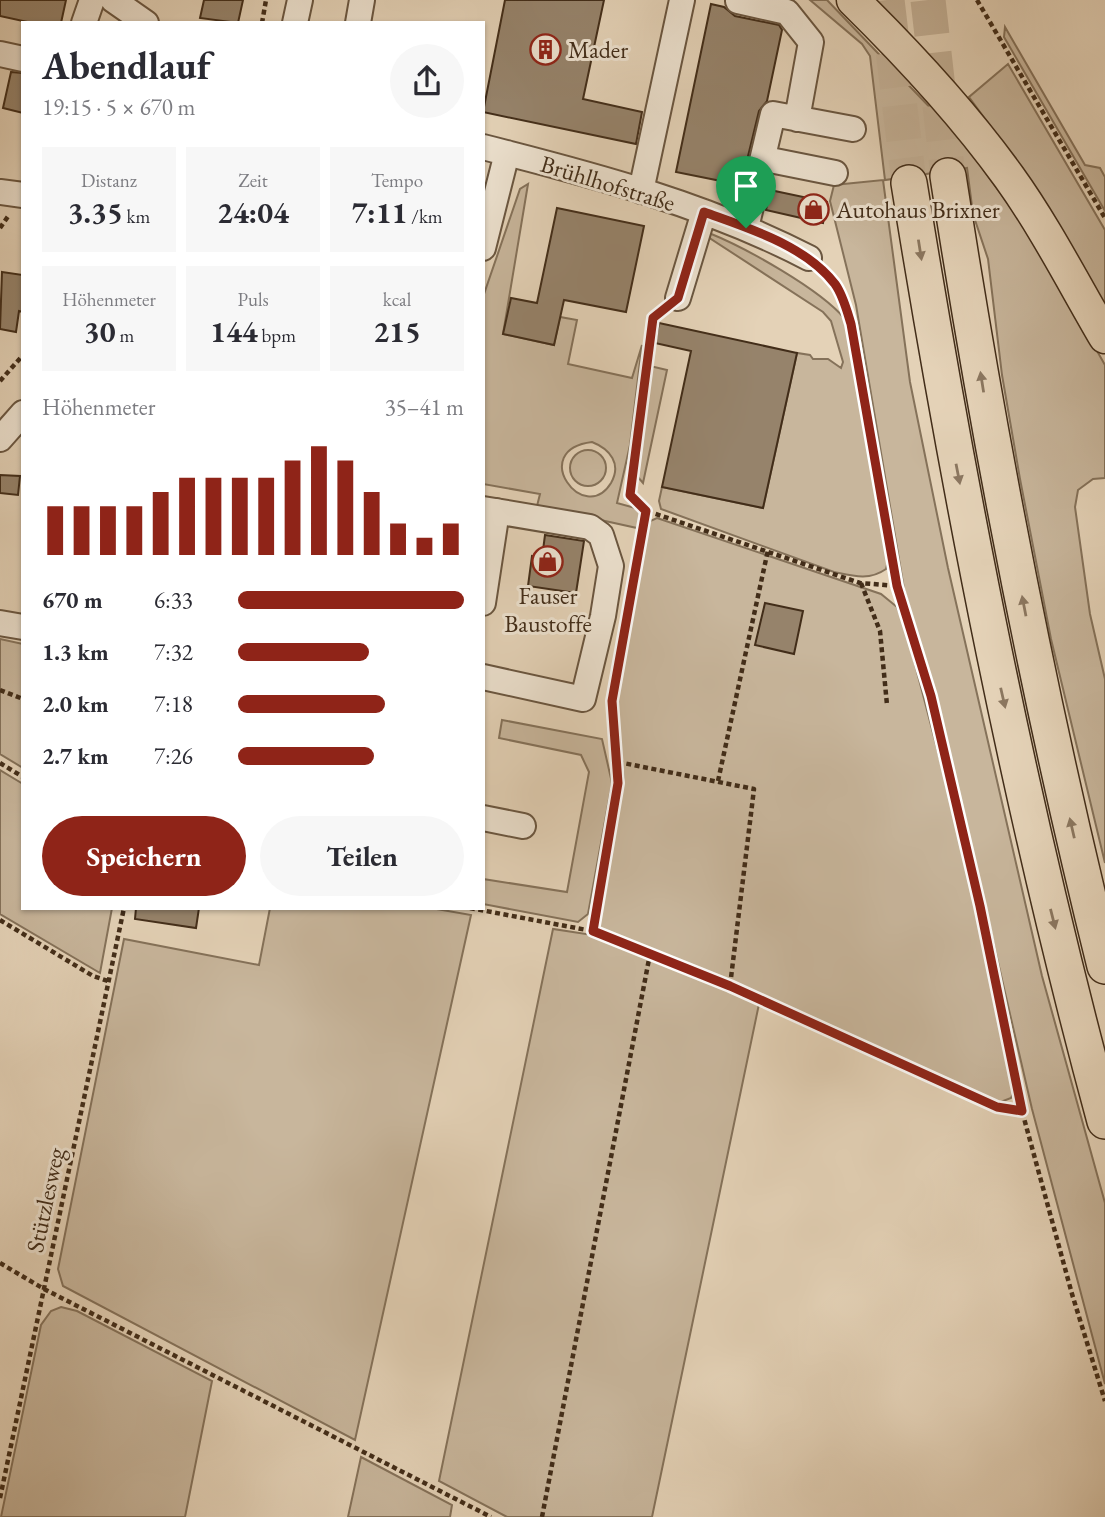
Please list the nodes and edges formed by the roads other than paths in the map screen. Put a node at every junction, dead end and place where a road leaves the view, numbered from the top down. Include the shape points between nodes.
1 (92, 0) edge
2 (113, 0) edge
3 (300, 0) edge
4 (362, 0) edge
5 (682, 0) edge
6 (853, 0) edge
7 (738, 1) edge
8 (85, 21) edge
9 (143, 21) edge
10 (295, 21) edge
11 (358, 21) edge
12 (0, 54) edge
13 (21, 59) edge
14 (797, 119) junction
15 (853, 129) dead end
16 (485, 148) edge
17 (507, 153) junction
18 (765, 159) junction
19 (835, 173) dead end
20 (948, 176) tunnel mouth
21 (909, 183) tunnel mouth
22 (641, 191) junction
23 (0, 192) edge
24 (21, 195) edge
25 (704, 212) junction
26 (746, 228) junction
27 (485, 240) edge
28 (808, 258) road end
29 (678, 298) road end
30 (1105, 337) edge
31 (21, 415) edge
32 (0, 439) edge
33 (490, 510) edge
34 (485, 576) edge
35 (0, 623) edge
36 (21, 627) edge
37 (485, 677) edge
38 (485, 818) edge
39 (523, 826) dead end
40 (1105, 966) edge
41 (1105, 1121) edge

1 - 8 street
2 - 9 street
3 - 10 street
4 - 11 street
5 - 22 street
6 - 30 main road via 935,85 994,157
7 - 14 street via 787,12 811,42
12 - 13 street
14 - 15 street
14 - 18 street via 773,114
16 - 17 street, Brühlhofstraße
17 - 22 street, Brühlhofstraße
17 - 27 street
18 - 19 street
18 - 26 street
40 -> 20 highway via 1005,512
21 -> 41 highway via 995,664
22 - 25 street, Brühlhofstraße
23 - 24 street
25 - 26 street, Brühlhofstraße
25 - 29 street
26 - 28 street, Brühlhofstraße
31 - 32 street
33 - 34 street
33 - 37 street via 590,527 601,535 611,566 583,699
35 - 36 street
38 - 39 street

